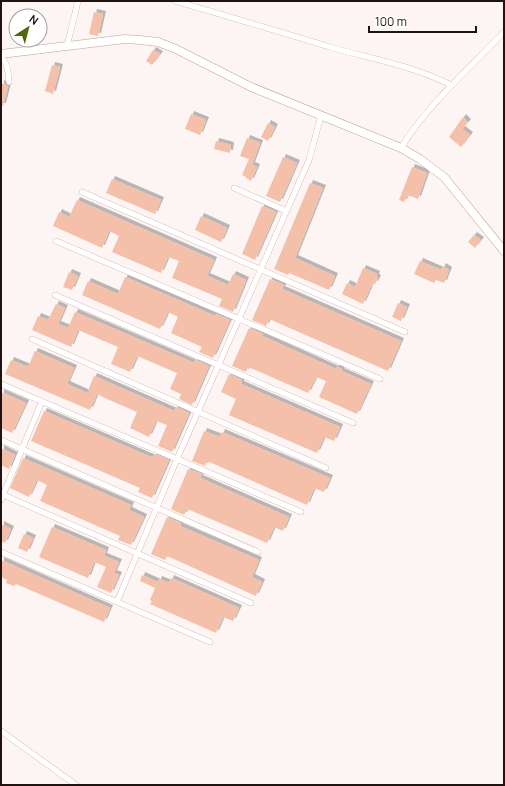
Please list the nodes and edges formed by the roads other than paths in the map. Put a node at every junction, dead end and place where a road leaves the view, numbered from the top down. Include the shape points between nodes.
1 (78, 1) edge
2 (175, 1) edge
3 (504, 32) edge
4 (67, 46) junction
5 (1, 54) edge
6 (1, 58) edge
7 (9, 82) dead end
8 (451, 85) junction
9 (321, 116) junction
10 (401, 148) junction
11 (234, 188) dead end
12 (82, 192) dead end
13 (286, 211) junction
14 (56, 241) dead end
15 (504, 251) edge
16 (261, 269) junction
17 (55, 295) dead end
18 (239, 319) junction
19 (405, 332) dead end
20 (32, 339) dead end
21 (218, 366) junction
22 (380, 379) dead end
23 (1, 384) edge
24 (42, 402) junction
25 (198, 412) junction
26 (353, 424) dead end
27 (1, 440) edge
28 (22, 449) junction
29 (177, 459) junction
30 (326, 468) dead end
31 (2, 496) edge
32 (156, 508) junction
33 (300, 512) dead end
34 (1, 552) edge
35 (258, 552) dead end
36 (137, 554) junction
37 (117, 602) junction
38 (251, 604) dead end
39 (210, 642) dead end
40 (1, 731) edge
41 (76, 785) edge

1 - 4 street
2 - 8 street via 386,61
3 - 8 street
4 - 5 main road
4 - 9 main road via 125,39 158,42 251,87
6 - 7 street via 7,67
8 - 10 street
9 - 10 main road
9 - 13 street via 308,160
10 - 15 main road via 444,177
11 - 13 street
12 - 16 street
13 - 16 street
14 - 18 street
16 - 18 street
16 - 19 street
17 - 21 street
18 - 21 street
18 - 22 street
20 - 25 street
21 - 25 street
21 - 26 street
23 - 24 street
24 - 28 street
24 - 29 street
25 - 29 street
25 - 30 street
27 - 28 street
28 - 31 street
28 - 32 street
29 - 32 street
29 - 33 street
31 - 36 street
32 - 35 street
32 - 36 street
34 - 37 street
36 - 37 street
36 - 38 street
37 - 39 street
40 - 41 street

